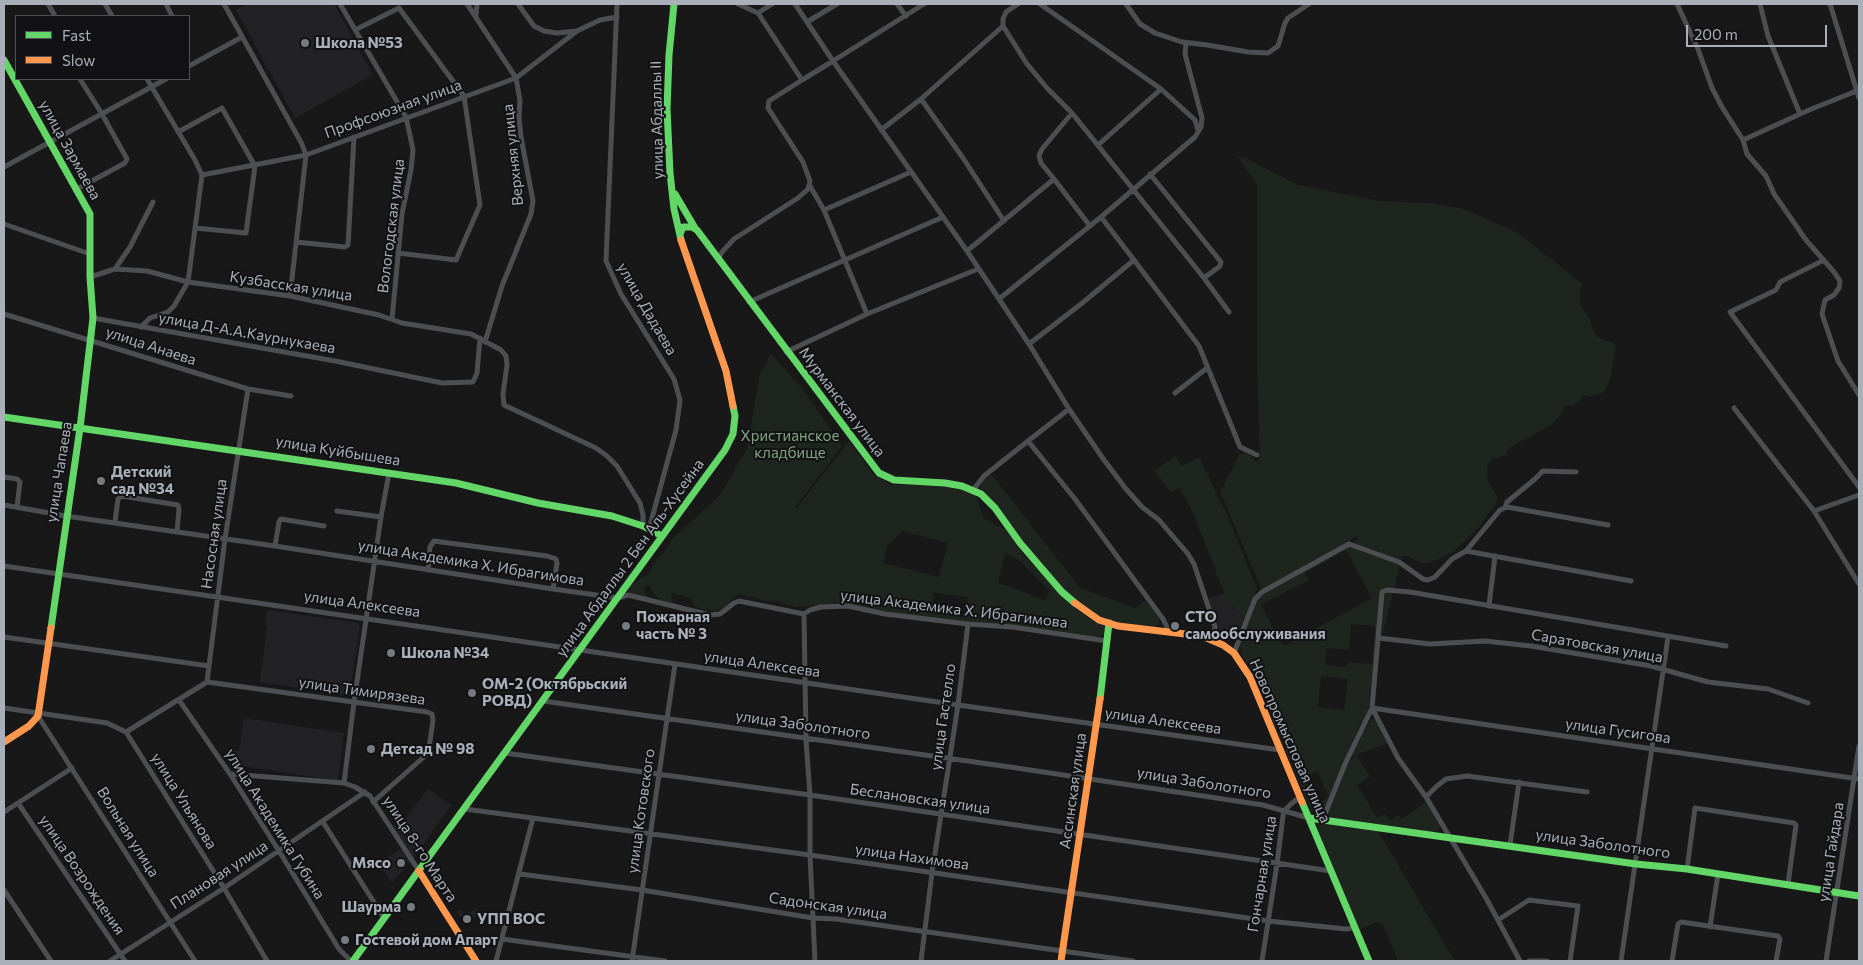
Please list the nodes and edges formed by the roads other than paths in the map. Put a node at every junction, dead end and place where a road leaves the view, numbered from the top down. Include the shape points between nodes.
1 (48, 4) edge
2 (105, 4) edge
3 (224, 4) edge
4 (340, 4) edge
5 (466, 4) edge
6 (477, 4) edge
7 (518, 4) edge
8 (617, 4) edge
9 (674, 4) edge
10 (738, 4) edge
11 (772, 4) edge
12 (795, 4) edge
13 (837, 4) edge
14 (897, 4) edge
15 (924, 4) edge
16 (1018, 4) edge
17 (1040, 4) edge
18 (1126, 4) edge
19 (1309, 4) edge
20 (1677, 4) edge
21 (1760, 4) edge
22 (1830, 4) edge
23 (758, 13) junction
24 (54, 15) edge
25 (111, 15) edge
26 (476, 16) junction
27 (617, 16) junction
28 (906, 16) junction
29 (807, 22) junction
30 (1003, 26) junction
31 (355, 30) junction
32 (577, 30) junction
33 (242, 36) junction
34 (1186, 43) junction
35 (4, 60) edge
36 (832, 61) junction
37 (190, 65) edge
38 (516, 78) junction
39 (15, 80) edge
40 (15, 80) edge
41 (81, 80) edge
42 (148, 80) edge
43 (164, 80) edge
44 (802, 80) junction
45 (152, 87) junction
46 (1161, 89) junction
47 (1858, 91) edge
48 (464, 96) junction
49 (1859, 98) edge
50 (921, 99) junction
51 (1072, 113) junction
52 (102, 114) junction
53 (1800, 114) junction
54 (406, 117) junction
55 (881, 130) junction
56 (1198, 130) junction
57 (178, 132) junction
58 (354, 137) junction
59 (1743, 140) junction
60 (50, 142) junction
61 (1098, 145) junction
62 (306, 155) junction
63 (254, 166) junction
64 (4, 167) edge
65 (911, 172) junction
66 (1150, 174) junction
67 (202, 175) junction
68 (1054, 179) junction
69 (672, 185) junction
70 (810, 186) junction
71 (77, 189) junction
72 (1133, 189) junction
73 (153, 202) dead end
74 (824, 210) junction
75 (942, 217) junction
76 (1101, 217) junction
77 (1004, 221) junction
78 (4, 224) edge
79 (1090, 226) junction
80 (195, 228) junction
81 (90, 230) joint
82 (697, 230) junction
83 (679, 235) junction
84 (296, 242) junction
85 (967, 251) junction
86 (398, 253) junction
87 (90, 254) junction
88 (718, 259) junction
89 (844, 260) junction
90 (1134, 260) junction
91 (1824, 260) junction
92 (115, 269) junction
93 (978, 269) junction
94 (90, 277) junction
95 (1204, 278) junction
96 (188, 282) junction
97 (290, 296) junction
98 (999, 299) junction
99 (749, 302) junction
100 (1229, 312) dead end
101 (4, 314) edge
102 (867, 314) junction
103 (93, 318) junction
104 (392, 319) junction
105 (141, 327) junction
106 (480, 338) junction
107 (91, 340) junction
108 (486, 342) junction
109 (1029, 344) junction
110 (786, 352) junction
111 (1207, 368) junction
112 (248, 389) junction
113 (1175, 393) dead end
114 (1859, 395) edge
115 (292, 396) dead end
116 (1734, 408) dead end
117 (1069, 409) junction
118 (4, 417) edge
119 (80, 428) junction
120 (1028, 441) junction
121 (239, 450) junction
122 (1257, 455) dead end
123 (1576, 472) dead end
124 (389, 473) junction
125 (4, 477) edge
126 (1859, 487) edge
127 (973, 490) junction
128 (1859, 495) edge
129 (4, 505) edge
130 (17, 507) junction
131 (1505, 508) junction
132 (337, 511) dead end
133 (1814, 511) junction
134 (66, 516) junction
135 (381, 517) junction
136 (115, 522) junction
137 (1608, 525) dead end
138 (324, 526) dead end
139 (646, 528) junction
140 (177, 532) junction
141 (662, 536) junction
142 (225, 539) junction
143 (275, 546) junction
144 (1466, 551) junction
145 (1495, 556) junction
146 (375, 562) junction
147 (4, 566) edge
148 (428, 570) junction
149 (59, 573) junction
150 (1631, 581) dead end
151 (1859, 584) edge
152 (553, 589) junction
153 (218, 596) junction
154 (618, 598) junction
155 (1489, 606) junction
156 (804, 614) junction
157 (367, 618) junction
158 (1109, 623) junction
159 (968, 624) junction
160 (1169, 631) junction
161 (4, 637) edge
162 (1668, 637) junction
163 (1379, 638) junction
164 (1107, 640) junction
165 (1213, 640) junction
166 (49, 643) junction
167 (1726, 646) dead end
168 (581, 649) junction
169 (1234, 653) junction
170 (675, 664) junction
171 (209, 666) junction
172 (1664, 669) junction
173 (207, 682) junction
174 (806, 683) junction
175 (179, 700) junction
176 (543, 701) junction
177 (354, 702) junction
178 (1808, 703) dead end
179 (958, 705) junction
180 (4, 708) edge
181 (1372, 708) junction
182 (38, 715) junction
183 (666, 718) junction
184 (1096, 724) junction
185 (126, 732) junction
186 (806, 740) junction
187 (4, 742) edge
188 (1859, 746) edge
189 (1652, 749) junction
190 (1280, 750) junction
191 (505, 753) junction
192 (950, 759) junction
193 (72, 768) junction
194 (230, 774) junction
195 (658, 774) junction
196 (1857, 778) edge
197 (1088, 779) junction
198 (1519, 782) junction
199 (344, 783) junction
200 (365, 792) junction
201 (1587, 792) dead end
202 (810, 795) junction
203 (1300, 797) junction
204 (1426, 797) junction
205 (374, 802) junction
206 (18, 803) junction
207 (465, 809) junction
208 (1284, 811) junction
209 (4, 812) edge
210 (942, 815) junction
211 (533, 818) junction
212 (1309, 818) junction
213 (1323, 819) junction
214 (323, 822) junction
215 (650, 833) junction
216 (1080, 835) junction
217 (1452, 838) junction
218 (1510, 845) junction
219 (279, 851) junction
220 (810, 855) junction
221 (1277, 864) junction
222 (1636, 864) junction
223 (1687, 869) junction
224 (419, 871) junction
225 (1332, 871) junction
226 (932, 873) junction
227 (520, 874) junction
228 (1718, 874) junction
229 (1788, 884) junction
230 (224, 888) junction
231 (4, 890) edge
232 (642, 890) junction
233 (1072, 892) junction
234 (1838, 893) junction
235 (1859, 896) edge
236 (384, 918) junction
237 (813, 918) junction
238 (1498, 920) junction
239 (1268, 921) junction
240 (170, 922) junction
241 (1710, 926) junction
242 (1355, 928) junction
243 (924, 932) junction
244 (502, 939) junction
245 (1062, 951) junction
246 (121, 954) junction
247 (632, 959) edge
248 (51, 961) edge
249 (110, 961) edge
250 (125, 961) edge
251 (195, 961) edge
252 (266, 961) edge
253 (352, 961) edge
254 (476, 961) edge
255 (496, 961) edge
256 (665, 961) edge
257 (815, 961) edge
258 (920, 961) edge
259 (1061, 961) edge
260 (1132, 961) edge
261 (1262, 961) edge
262 (1369, 961) edge
263 (1520, 961) edge
264 (1529, 961) edge
265 (1547, 961) edge
266 (1570, 961) edge
267 (1621, 961) edge
268 (1672, 961) edge
269 (1776, 961) edge
270 (1826, 961) edge

1 - 24 street
2 - 25 street
3 - 33 street
4 - 31 street, Вологодская улица
5 - 26 street
6 - 26 street
7 - 32 street via 534,26 544,31
8 - 27 street, улица Дадаева
9 - 69 street, улица Абдаллы II via 667,110
10 - 23 street
11 - 23 street
12 - 29 street
13 - 29 street
14 - 28 street
15 - 28 street
16 - 30 street via 1006,12
17 - 46 street
18 - 34 street via 1140,24 1155,33
19 - 34 street via 1288,18 1278,46 1268,53
20 - 59 street via 1712,88
21 - 53 street via 1768,36
22 - 47 street
23 - 44 street
26 - 38 street
27 - 32 street
27 - 139 street, улица Дадаева via 606,261 621,294 674,379 680,400 676,430
28 - 36 street
29 - 36 street
30 - 50 street
30 - 51 street via 1027,64
31 - 48 street via 399,8
31 - 54 street, Вологодская улица
32 - 38 street, Профсоюзная улица
33 - 37 street
33 - 62 street
34 - 56 street via 1185,54 1202,118
35 - 40 street, улица Зармаева
36 - 44 street
36 - 55 street
38 - 48 street, Профсоюзная улица
38 - 108 street, Верхняя улица via 521,137 533,207 502,286
39 - 60 street, улица Зармаева
41 - 52 street
42 - 45 street
43 - 45 street
44 - 70 street via 769,101 769,111 803,162
45 - 52 street
45 - 57 street
46 - 56 street via 1195,120
46 - 61 street
47 - 49 street
47 - 53 street
48 - 54 street, Профсоюзная улица
48 - 86 street via 480,205 456,260
50 - 55 street
50 - 77 street
51 - 61 street
51 - 68 street via 1039,156
52 - 60 street
52 - 71 street via 126,160
53 - 59 street
54 - 58 street, Профсоюзная улица
54 - 86 street, Вологодская улица via 413,159
55 - 65 street
56 - 66 street via 1190,142
57 - 63 street via 222,108
57 - 67 street
58 - 62 street, Профсоюзная улица
58 - 84 street via 348,245
59 - 91 street via 1747,154 1766,176 1774,194 1806,240
60 - 64 street
60 - 71 street, улица Зармаева
61 - 72 street
62 - 63 street, Профсоюзная улица
62 - 84 street
63 - 67 street, Профсоюзная улица
63 - 80 street via 246,233
65 - 74 street
65 - 75 street
66 - 72 street
66 - 95 street via 1221,262
67 - 80 street
68 - 77 street
68 - 79 street
69 - 82 street, Мурманская улица via 677,200
69 - 83 street, улица Абдаллы II
70 - 74 street
70 - 88 street via 798,198 734,239
71 - 81 street, улица Зармаева via 90,214
72 - 76 street
72 - 95 street
73 - 92 street
74 - 89 street
75 - 85 street
75 - 89 street
76 - 79 street
76 - 90 street
77 - 85 street
78 - 87 street
79 - 98 street
80 - 96 street
81 - 87 street, улица Чапаева
82 - 83 street via 683,226
82 - 88 street, Мурманская улица
83 - 141 street, улица Абдаллы 2 Бен Аль-Хусейна via 726,371 735,424 725,450
84 - 97 street
85 - 93 street
86 - 104 street, Вологодская улица
87 - 94 street, улица Чапаева
88 - 99 street, Мурманская улица
89 - 99 street
89 - 102 street
90 - 109 street
90 - 111 street via 1193,338
91 - 114 street via 1840,281 1834,295 1825,300 1822,314 1838,361
91 - 126 street via 1780,282 1776,290 1730,312
92 - 94 street, Кузбасская улица
92 - 96 street, Кузбасская улица via 146,271
93 - 98 street
93 - 102 street
94 - 103 street, улица Чапаева
95 - 100 street
96 - 97 street, Кузбасская улица
96 - 105 street via 168,312 150,318
97 - 104 street, Кузбасская улица
98 - 109 street
99 - 110 street, Мурманская улица
101 - 107 street, улица Анаева
102 - 110 street
103 - 105 street, улица Д-А.А.Каурнукаева
103 - 107 street, улица Чапаева
104 - 106 street, Кузбасская улица
105 - 106 street, улица Д-А.А.Каурнукаева via 442,383 473,382 477,373
106 - 108 street, Кузбасская улица
107 - 112 street, улица Анаева
107 - 119 street, улица Чапаева
108 - 139 street, Кузбасская улица via 506,356 504,406 607,456 640,503
109 - 117 street
110 - 127 street, Мурманская улица via 879,473 894,480 952,484
111 - 113 street
111 - 122 street via 1240,447
112 - 115 street, улица Анаева
112 - 121 street, Насосная улица
116 - 133 street
117 - 120 street
117 - 165 street via 1126,489 1188,554 1212,619
118 - 119 street, улица Куйбышева
119 - 121 street, улица Куйбышева
119 - 134 street, улица Чапаева
120 - 127 street via 984,476
120 - 160 street via 1075,500
121 - 124 street, улица Куйбышева
121 - 142 street, Насосная улица
123 - 131 street via 1543,470 1506,502
124 - 135 street
124 - 139 street, улица Куйбышева via 474,486 529,501 612,516
125 - 130 street via 20,482
127 - 158 street, Мурманская улица via 995,508 1025,550 1062,592 1098,620
128 - 133 street
129 - 130 street, улица Академика Х. Ибрагимова
130 - 134 street, улица Академика Х. Ибрагимова
131 - 137 street
131 - 144 street
132 - 135 street
133 - 151 street
134 - 136 street, улица Академика Х. Ибрагимова
134 - 149 street, улица Чапаева
135 - 146 street
136 - 140 street, улица Академика Х. Ибрагимова
136 - 140 street via 118,499 122,496 178,505
138 - 143 street via 282,519
139 - 141 street, улица Куйбышева
140 - 142 street, улица Академика Х. Ибрагимова
141 - 154 street, улица Абдаллы 2 Бен Аль-Хусейна
142 - 143 street, улица Академика Х. Ибрагимова
142 - 153 street, Насосная улица
143 - 146 street, улица Академика Х. Ибрагимова
144 - 145 street
144 - 169 street via 1428,580 1399,562 1349,544 1259,595 1251,607
145 - 150 street
145 - 155 street
146 - 148 street, улица Академика Х. Ибрагимова
146 - 157 street
147 - 149 street, улица Алексеева
148 - 152 street, улица Академика Х. Ибрагимова
148 - 152 street via 430,547 434,541 547,556 556,559
149 - 153 street, улица Алексеева
149 - 166 street, улица Чапаева
152 - 154 street, улица Академика Х. Ибрагимова
153 - 157 street, улица Алексеева
153 - 171 street, Насосная улица
154 - 156 street, улица Академика Х. Ибрагимова via 628,595 710,615 720,614 739,602
154 - 168 street, улица Абдаллы 2 Бен Аль-Хусейна
155 - 162 street
155 - 163 street via 1387,590 1380,596
156 - 159 street, улица Академика Х. Ибрагимова via 821,607 848,606
156 - 174 street
157 - 168 street, улица Алексеева
157 - 177 street
158 - 160 street, Новопромысловая улица
158 - 164 street, Ассинская улица
159 - 164 street, улица Академика Х. Ибрагимова
159 - 179 street, улица Гастелло
160 - 165 street, Новопромысловая улица
161 - 166 street
162 - 167 street
162 - 172 street
163 - 172 street, Саратовская улица via 1430,644 1485,640
163 - 181 street
164 - 184 street, Ассинская улица
165 - 169 street, Новопромысловая улица
166 - 171 street
166 - 182 street, улица Чапаева
168 - 170 street, улица Алексеева
168 - 176 street, улица Абдаллы 2 Бен Аль-Хусейна
169 - 190 street, Новопромысловая улица via 1250,677
170 - 174 street, улица Алексеева
170 - 183 street, улица Котовского
171 - 173 street, Насосная улица
172 - 178 street, Саратовская улица via 1708,682 1768,689
172 - 189 street
173 - 175 street
173 - 177 street, улица Тимирязева
174 - 179 street, улица Алексеева
174 - 186 street
175 - 185 street
175 - 194 street, улица Академика Губина
176 - 183 street, улица Заболотного
176 - 191 street, улица Абдаллы 2 Бен Аль-Хусейна
177 - 199 street
177 - 205 street, улица Тимирязева via 427,712 434,720 426,755
179 - 184 street, улица Алексеева
179 - 192 street, улица Гастелло
180 - 182 street
181 - 189 street, улица Гусигова
181 - 204 street via 1398,758
181 - 213 street
182 - 185 street via 107,724
182 - 187 street via 29,726
182 - 193 street, Вольная улица
183 - 186 street, улица Заболотного
183 - 195 street, улица Котовского
184 - 190 street, улица Алексеева
184 - 197 street, Ассинская улица
185 - 230 street, улица Ульянова
186 - 192 street, улица Заболотного
186 - 202 street
188 - 196 street, улица Гайдара
189 - 196 street, улица Гусигова
189 - 222 street
190 - 203 street, Новопромысловая улица
191 - 195 street, Беслановская улица
191 - 207 street, улица Абдаллы 2 Бен Аль-Хусейна
192 - 197 street, улица Заболотного
192 - 210 street, улица Гастелло
193 - 206 street
193 - 240 street, Вольная улица
194 - 199 street, улица 8-го Марта
194 - 219 street, улица Академика Губина
195 - 202 street, Беслановская улица
195 - 215 street, улица Котовского
196 - 234 street, улица Гайдара
197 - 208 street, улица Заболотного
197 - 216 street, Ассинская улица
198 - 201 street
198 - 204 street via 1456,776 1437,786
198 - 218 street
199 - 200 street, улица 8-го Марта
200 - 205 street, улица 8-го Марта
200 - 214 street, Плановая улица
202 - 210 street, Беслановская улица
202 - 220 street
203 - 208 street, Гончарная улица
203 - 212 street, Новопромысловая улица
204 - 217 street
205 - 224 street, улица 8-го Марта
206 - 209 street
206 - 246 street, улица Возрождения
207 - 211 street, улица Нахимова
207 - 224 street, улица Абдаллы 2 Бен Аль-Хусейна
208 - 212 street, улица Заболотного
208 - 221 street, Гончарная улица
210 - 216 street, Беслановская улица
210 - 226 street, улица Гастелло
211 - 215 street, улица Нахимова
211 - 227 street
212 - 213 street, улица Заболотного
212 - 225 street, Новопромысловая улица
213 - 217 street, улица Заболотного
214 - 219 street, Плановая улица
214 - 236 street
215 - 220 street, улица Нахимова
215 - 232 street, улица Котовского
216 - 221 street, Беслановская улица
216 - 233 street, Ассинская улица
217 - 218 street, улица Заболотного
217 - 238 street
218 - 222 street, улица Заболотного
219 - 230 street, Плановая улица
219 - 253 street, улица Академика Губина via 339,950
220 - 226 street, улица Нахимова
220 - 237 street
221 - 225 street, Беслановская улица
221 - 239 street, Гончарная улица
222 - 223 street, улица Заболотного
222 - 267 street
223 - 228 street, улица Заболотного
223 - 229 street via 1694,808 1779,820 1796,825
224 - 236 street, улица Абдаллы 2 Бен Аль-Хусейна
224 - 254 street, улица 8-го Марта
225 - 242 street, Новопромысловая улица
226 - 233 street, улица Нахимова
226 - 243 street, улица Гастелло
227 - 232 street, Садонская улица
227 - 244 street
228 - 229 street, улица Заболотного
228 - 241 street
229 - 234 street, улица Заболотного
230 - 240 street, Плановая улица
230 - 252 street, улица Ульянова
231 - 248 street
232 - 237 street, Садонская улица
232 - 247 street, улица Котовского
233 - 239 street, улица Нахимова
233 - 245 street, Ассинская улица
234 - 235 street, улица Заболотного
234 - 270 street, улица Гайдара
236 - 253 street, улица Абдаллы 2 Бен Аль-Хусейна
237 - 243 street, Садонская улица
237 - 257 street
238 - 263 street
238 - 266 street via 1529,900 1578,906
239 - 242 street, улица Нахимова
239 - 261 street, Гончарная улица
240 - 246 street, Плановая улица
240 - 251 street, Вольная улица
241 - 268 street via 1679,923
241 - 269 street via 1779,937
242 - 262 street, Новопромысловая улица
243 - 245 street, Садонская улица
243 - 258 street, улица Гастелло
244 - 247 street
244 - 255 street
245 - 259 street, Ассинская улица
245 - 260 street, Садонская улица
246 - 249 street, Плановая улица
246 - 250 street, улица Возрождения
247 - 256 street
264 - 265 street

